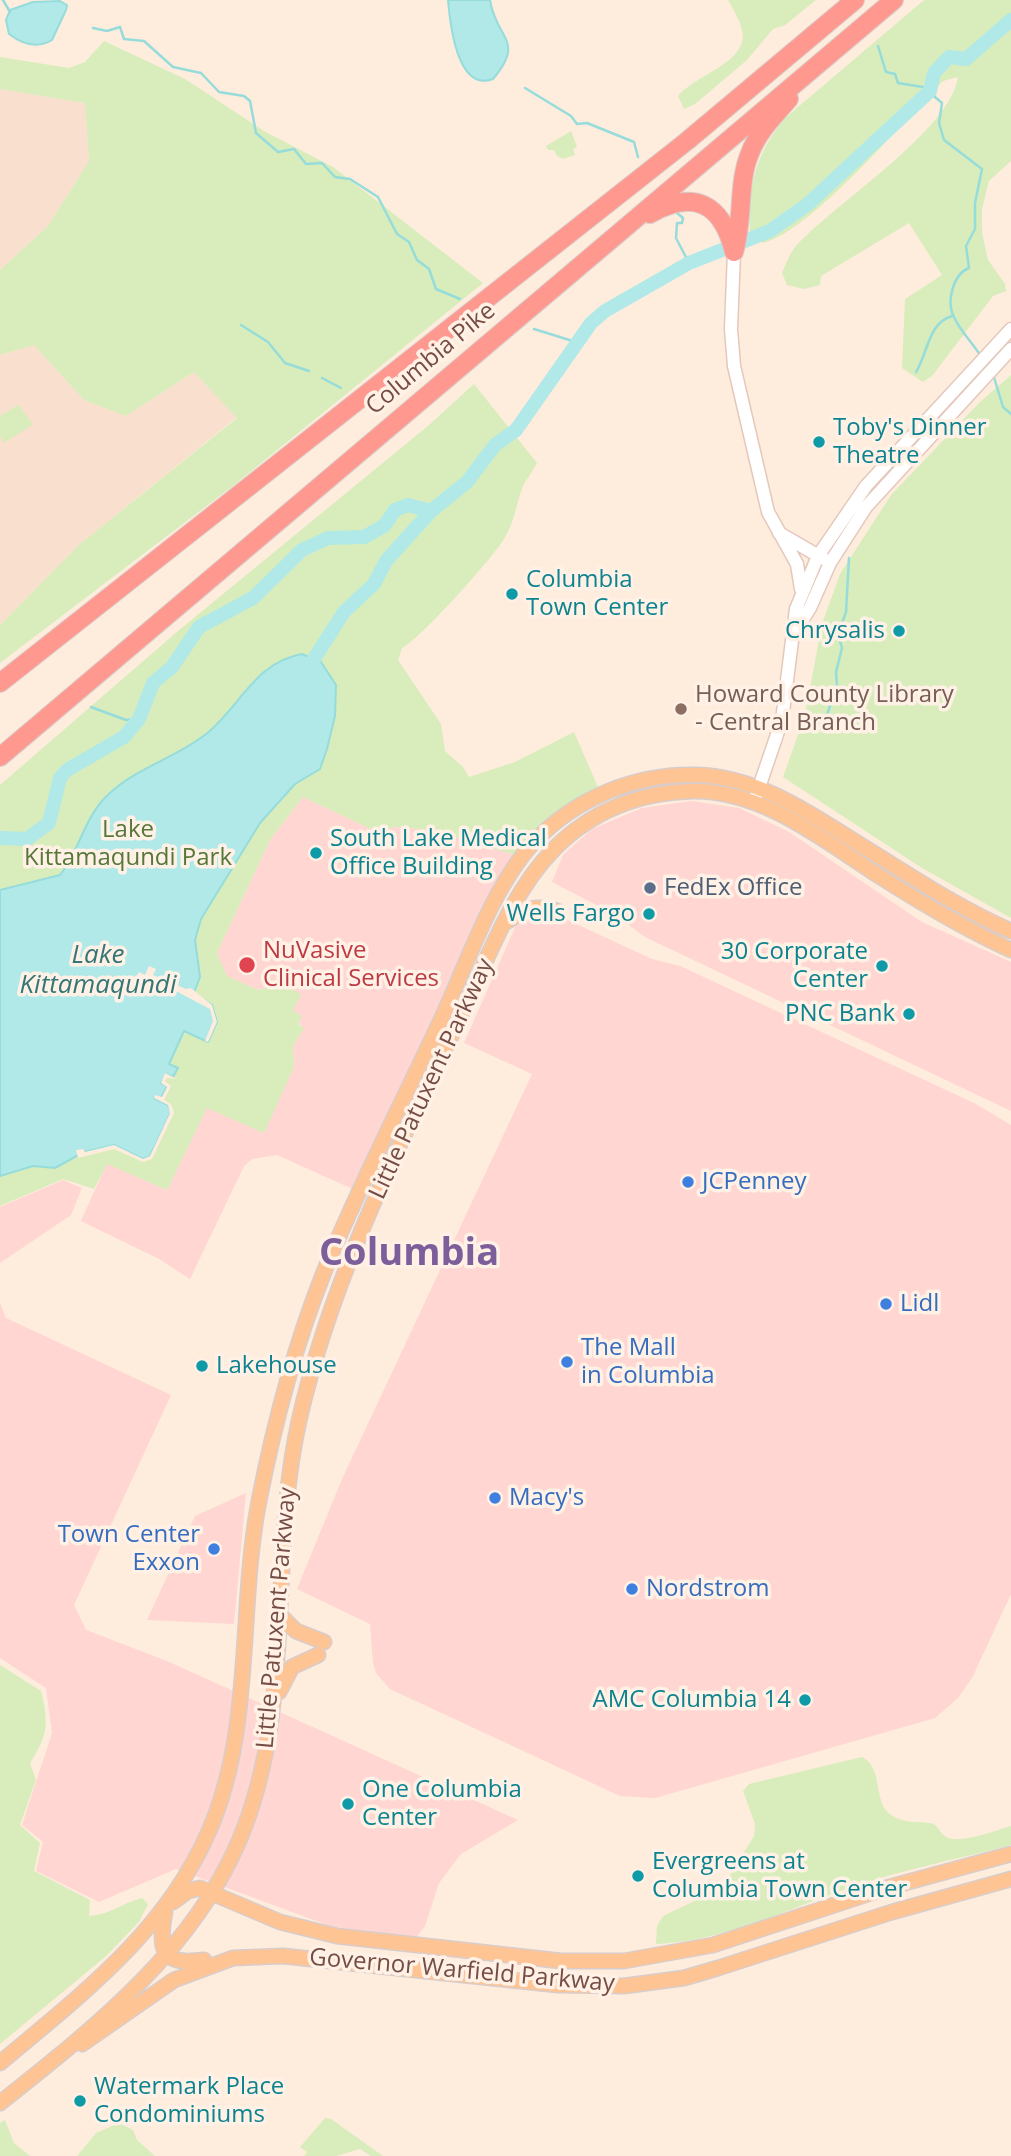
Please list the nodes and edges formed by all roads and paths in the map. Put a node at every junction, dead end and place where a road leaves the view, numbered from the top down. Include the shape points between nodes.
1 (846, 0) edge
2 (855, 0) edge
3 (894, 0) edge
4 (829, 54) junction
5 (719, 115) junction
6 (619, 230) junction
7 (734, 248) junction
8 (1011, 329) edge
9 (1011, 349) edge
10 (900, 449) junction
11 (871, 491) dead end
12 (776, 531) junction
13 (824, 559) junction
14 (801, 595) junction
15 (796, 630) junction
16 (0, 683) edge
17 (0, 757) edge
18 (757, 795) junction
19 (557, 911) dead end
20 (505, 924) junction
21 (1011, 931) edge
22 (1011, 950) edge
23 (281, 1615) junction
24 (274, 1703) junction
25 (1011, 1854) edge
26 (1011, 1879) edge
27 (213, 1892) junction
28 (166, 1907) junction
29 (167, 1955) junction
30 (233, 1958) junction
31 (0, 2063) edge
32 (20, 2087) junction
33 (0, 2103) edge

1 - 5 highway
2 - 5 highway, Columbia Pike
3 - 4 highway, Columbia Pike
4 - 6 highway, Columbia Pike
4 - 7 highway via 752,146
5 - 16 highway, Columbia Pike
6 - 7 highway via 666,204 689,201 717,214
6 - 17 highway, Columbia Pike
7 - 12 street via 734,366
8 - 10 street
9 - 13 street via 876,495
10 - 11 street via 894,464
10 - 13 street via 853,501
12 - 13 street
12 - 14 street via 797,564
13 - 14 street
13 - 15 street via 810,608
14 - 15 street
15 - 18 street via 782,720
18 - 20 main road, Little Patuxent Parkway via 674,792 638,799 595,816 544,860
18 - 21 main road, Little Patuxent Parkway via 817,817 961,907
18 - 22 main road, Little Patuxent Parkway via 919,901
18 - 28 main road, Little Patuxent Parkway via 714,776 674,775 614,789 556,822 528,848 506,883 338,1239 298,1349 254,1528 239,1701 224,1786 205,1841
19 - 20 main road via 543,906 527,909
20 - 23 main road, Little Patuxent Parkway via 373,1205 331,1310 291,1466
23 - 24 main road, Little Patuxent Parkway
23 - 24 main road via 321,1648 292,1667
24 - 27 main road, Little Patuxent Parkway via 256,1794
25 - 27 main road, Governor Warfield Parkway via 886,1888 713,1945 624,1961 561,1961 337,1936 281,1922
26 - 30 main road, Governor Warfield Parkway via 684,1978 634,1984 558,1984 283,1956
27 - 28 main road via 194,1889
27 - 29 main road, Little Patuxent Parkway
28 - 29 main road via 161,1936
28 - 31 main road, Little Patuxent Parkway via 123,1957
29 - 30 main road via 184,1963
29 - 32 main road, Little Patuxent Parkway via 119,2003
30 - 32 main road, Governor Warfield Parkway via 174,1980
32 - 33 main road, Little Patuxent Parkway

